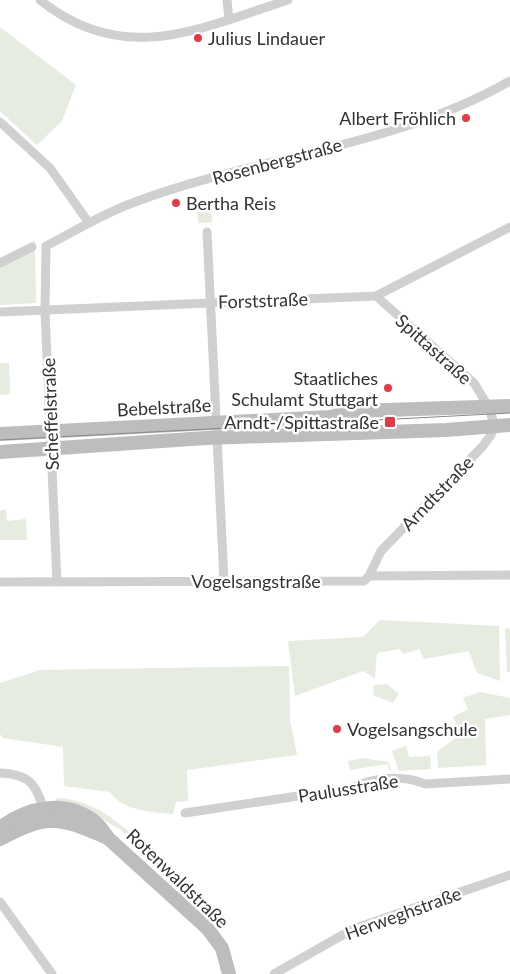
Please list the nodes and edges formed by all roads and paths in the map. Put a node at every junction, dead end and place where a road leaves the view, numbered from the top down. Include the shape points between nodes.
1 (40, 0) edge
2 (227, 0) edge
3 (288, 0) edge
4 (229, 20) junction
5 (510, 81) edge
6 (0, 122) edge
7 (89, 223) junction
8 (510, 227) edge
9 (207, 232) dead end
10 (46, 246) joint
11 (32, 247) dead end
12 (0, 263) edge
13 (376, 296) junction
14 (211, 303) junction
15 (0, 312) edge
16 (45, 312) junction
17 (488, 406) junction
18 (510, 406) edge
19 (216, 422) junction
20 (510, 425) edge
21 (494, 426) junction
22 (52, 431) junction
23 (0, 434) edge
24 (217, 438) junction
25 (50, 449) junction
26 (0, 452) edge
27 (510, 575) edge
28 (369, 576) junction
29 (224, 581) junction
30 (0, 582) edge
31 (57, 582) junction
32 (0, 773) edge
33 (510, 779) edge
34 (185, 813) dead end
35 (46, 814) junction
36 (0, 828) edge
37 (0, 839) edge
38 (510, 875) edge
39 (0, 902) edge
40 (52, 974) edge
41 (229, 974) edge
42 (274, 974) edge

1 - 4 street via 73,22 114,36 138,39 182,34
2 - 4 street
3 - 4 street
5 - 7 street, Rosenbergstraße via 433,117 201,181 134,202
6 - 7 street via 50,168
7 - 10 street, Rosenbergstraße
8 - 13 street, Forststraße
9 - 14 street
10 - 16 street, Scheffelstraße
11 - 12 street
13 - 14 street, Forststraße
13 - 17 street, Spittastraße via 474,383
14 - 16 street, Forststraße
14 - 19 street
15 - 16 street, Forststraße
16 - 22 street, Scheffelstraße
17 - 18 street, Bebelstraße
17 - 19 street, Bebelstraße via 355,411 330,417
17 - 21 street
19 - 22 street, Bebelstraße
19 - 24 street
20 - 21 street, Bebelstraße
21 - 24 street, Bebelstraße
21 - 28 street, Arndtstraße via 482,447 381,551
22 - 23 street, Bebelstraße
22 - 25 street, Scheffelstraße
24 - 25 street, Bebelstraße
24 - 29 street
25 - 26 street, Bebelstraße
25 - 31 street, Scheffelstraße
27 - 28 street, Vogelsangstraße
28 - 29 street, Vogelsangstraße via 364,581
29 - 31 street, Vogelsangstraße
30 - 31 street, Vogelsangstraße
32 - 35 street via 24,777 34,785
33 - 34 street, Paulusstraße via 425,784 412,778 398,778
35 - 36 street, Rotenwaldstraße via 24,812
35 - 37 street, Rotenwaldstraße
35 - 41 street, Rotenwaldstraße via 109,838 207,928 222,948
38 - 42 street, Herweghstraße via 353,929
39 - 40 street

